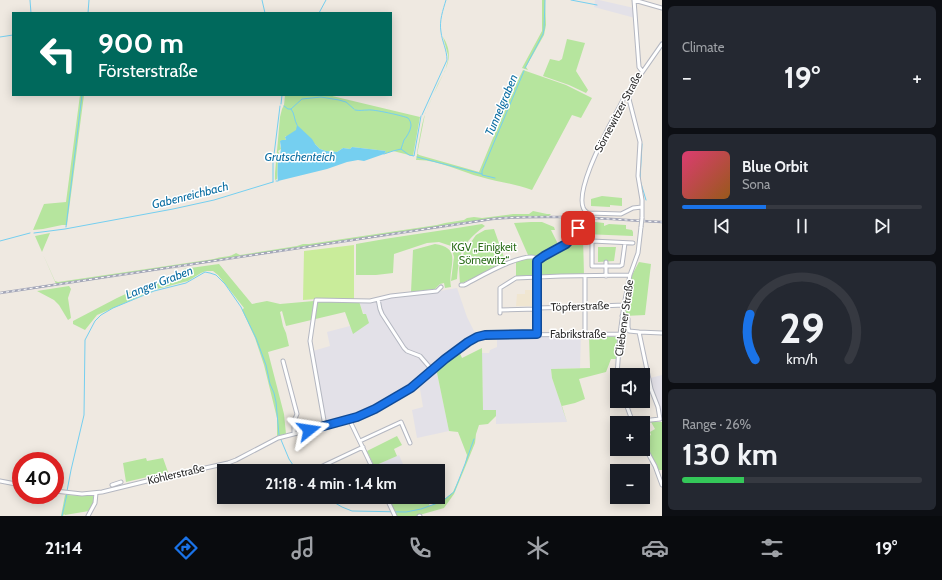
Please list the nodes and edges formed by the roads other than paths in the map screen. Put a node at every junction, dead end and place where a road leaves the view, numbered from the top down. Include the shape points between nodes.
1 (634, 0) edge
2 (662, 8) edge
3 (662, 44) edge
4 (642, 72) junction
5 (629, 96) junction
6 (642, 207) junction
7 (572, 238) dead end
8 (608, 242) junction
9 (625, 243) junction
10 (633, 243) dead end
11 (608, 246) dead end
12 (539, 259) junction
13 (606, 262) dead end
14 (606, 267) junction
15 (630, 275) junction
16 (585, 276) junction
17 (606, 276) junction
18 (536, 277) junction
19 (461, 285) dead end
20 (442, 287) dead end
21 (376, 299) junction
22 (624, 305) junction
23 (585, 307) junction
24 (537, 308) junction
25 (622, 316) junction
26 (639, 332) junction
27 (662, 333) edge
28 (537, 334) junction
29 (585, 334) junction
30 (620, 334) junction
31 (283, 361) dead end
32 (618, 368) edge
33 (432, 370) junction
34 (349, 419) junction
35 (661, 419) edge
36 (650, 421) edge
37 (325, 426) junction
38 (294, 433) junction
39 (360, 441) junction
40 (410, 443) dead end
41 (363, 447) junction
42 (650, 456) edge
43 (327, 464) edge
44 (371, 464) edge
45 (0, 481) edge
46 (12, 483) edge
47 (112, 485) dead end
48 (662, 486) edge
49 (117, 488) junction
50 (64, 492) edge
51 (96, 493) junction
52 (390, 504) edge
53 (394, 513) edge
54 (88, 516) edge

1 - 2 street
1 - 4 street, Sörnewitzer Straße via 639,67
3 - 4 street
4 - 5 street, Sörnewitzer Straße
5 - 6 street, Cliebener Straße via 640,142 638,176
5 - 6 street, Sörnewitzer Straße via 623,100 596,154 582,196 583,209 588,213 621,214
6 - 15 street, Cliebener Straße, bridge via 638,253
7 - 12 street
8 - 9 street
8 - 11 street
8 - 14 street via 592,242 592,266
9 - 10 street
9 - 14 street via 622,265
12 - 18 street via 536,264
12 - 19 street via 533,256 514,260
13 - 14 street
14 - 17 street
15 - 17 street
15 - 22 street, Cliebener Straße
16 - 17 street
16 - 18 street
16 - 23 street
18 - 24 street
18 - 24 street, Töpferstraße via 516,278 500,288 500,311
20 - 21 street via 434,291
21 - 33 street via 382,314 402,346 420,356
21 - 37 street via 316,300 310,341
22 - 23 street, Töpferstraße
22 - 25 street, Cliebener Straße
23 - 24 street, Töpferstraße
23 - 29 street
24 - 28 street
25 - 26 street via 628,319 629,331
25 - 30 street, Cliebener Straße
26 - 27 street
26 - 35 street via 651,389
28 - 29 street, Fabrikstraße
28 - 33 street, Köhlerstraße via 480,336
29 - 30 street, Fabrikstraße
30 - 32 street, Cliebener Straße
31 - 38 street via 297,414
33 - 34 street, Köhlerstraße via 411,388 371,411
34 - 37 street, Köhlerstraße
34 - 39 street
35 - 36 street
37 - 38 street, Köhlerstraße
38 - 49 street, Köhlerstraße via 280,437 232,462
39 - 40 street via 401,422
39 - 41 street
41 - 43 street
41 - 44 street
42 - 48 street
45 - 46 street
47 - 49 street via 119,483
49 - 51 street, Köhlerstraße
50 - 51 street, Köhlerstraße
51 - 54 street via 95,503
52 - 53 street

